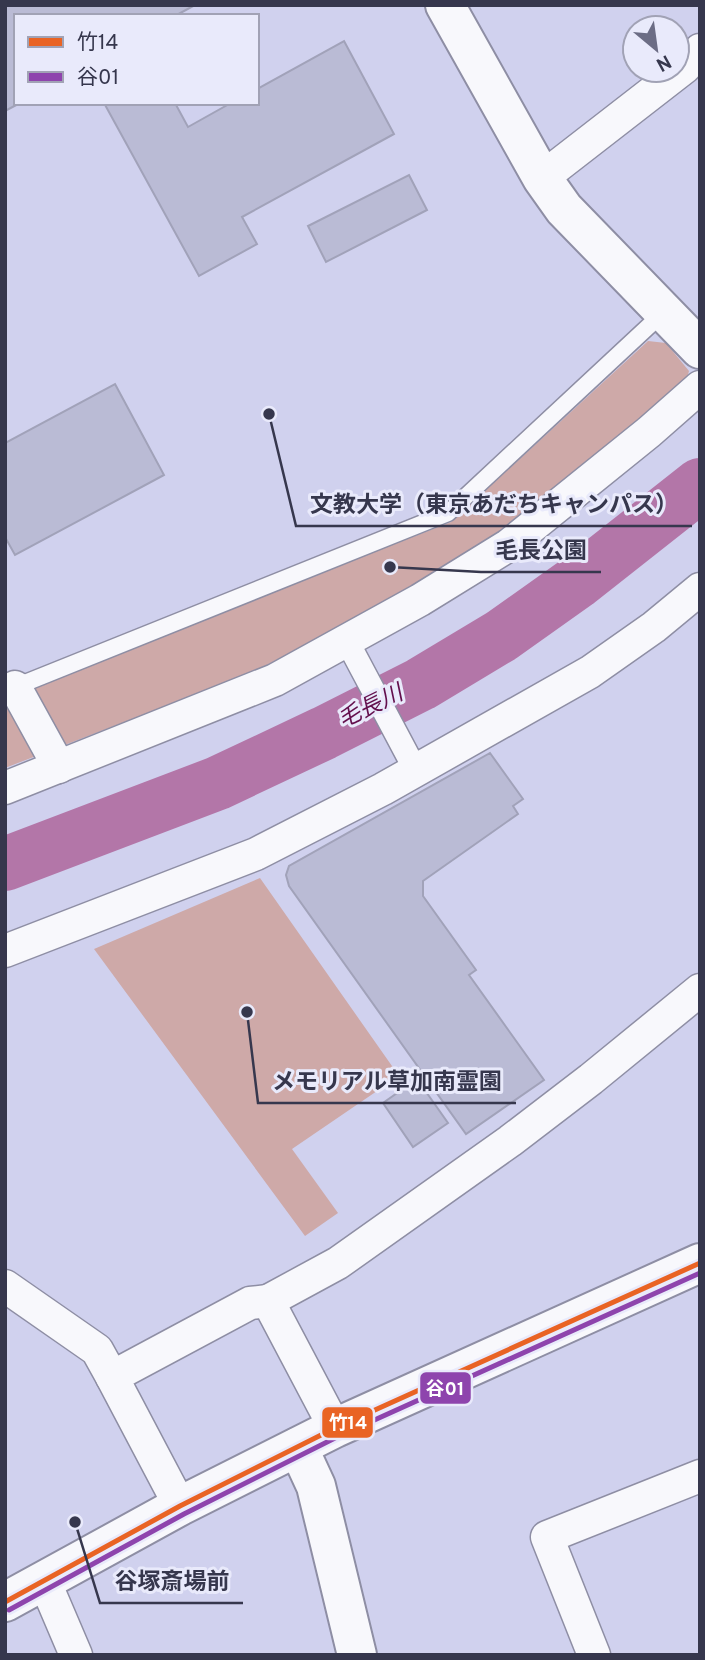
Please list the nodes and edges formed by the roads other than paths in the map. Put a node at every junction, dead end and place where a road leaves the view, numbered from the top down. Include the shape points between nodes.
1 (445, 5) edge
2 (700, 50) edge
3 (542, 178) junction
4 (665, 312) junction
5 (700, 349) edge
6 (700, 387) edge
7 (700, 589) edge
8 (352, 650) junction
9 (10, 689) edge
10 (413, 766) junction
11 (59, 767) junction
12 (5, 788) edge
13 (5, 951) edge
14 (700, 990) edge
15 (700, 1263) edge
16 (5, 1286) edge
17 (268, 1301) junction
18 (112, 1377) junction
19 (335, 1428) junction
20 (298, 1447) junction
21 (700, 1476) edge
22 (180, 1506) junction
23 (44, 1580) junction
24 (5, 1602) edge
25 (76, 1655) edge
26 (357, 1655) edge
27 (594, 1655) edge

1 - 3 street
2 - 3 street via 685,67
3 - 4 street via 564,209
4 - 5 street
4 - 9 lane via 448,513
6 - 8 street via 509,545 420,600
7 - 10 street via 590,672
8 - 10 street
8 - 11 street
9 - 11 street
10 - 13 street via 256,854
11 - 12 street
14 - 17 street via 510,1141 338,1263
15 - 19 street
16 - 18 street via 97,1350
17 - 18 street via 250,1303
17 - 19 street
18 - 22 street
19 - 20 street
20 - 22 street
20 - 26 street via 316,1486
21 - 27 street via 548,1537
22 - 23 street
23 - 24 street
23 - 25 street

